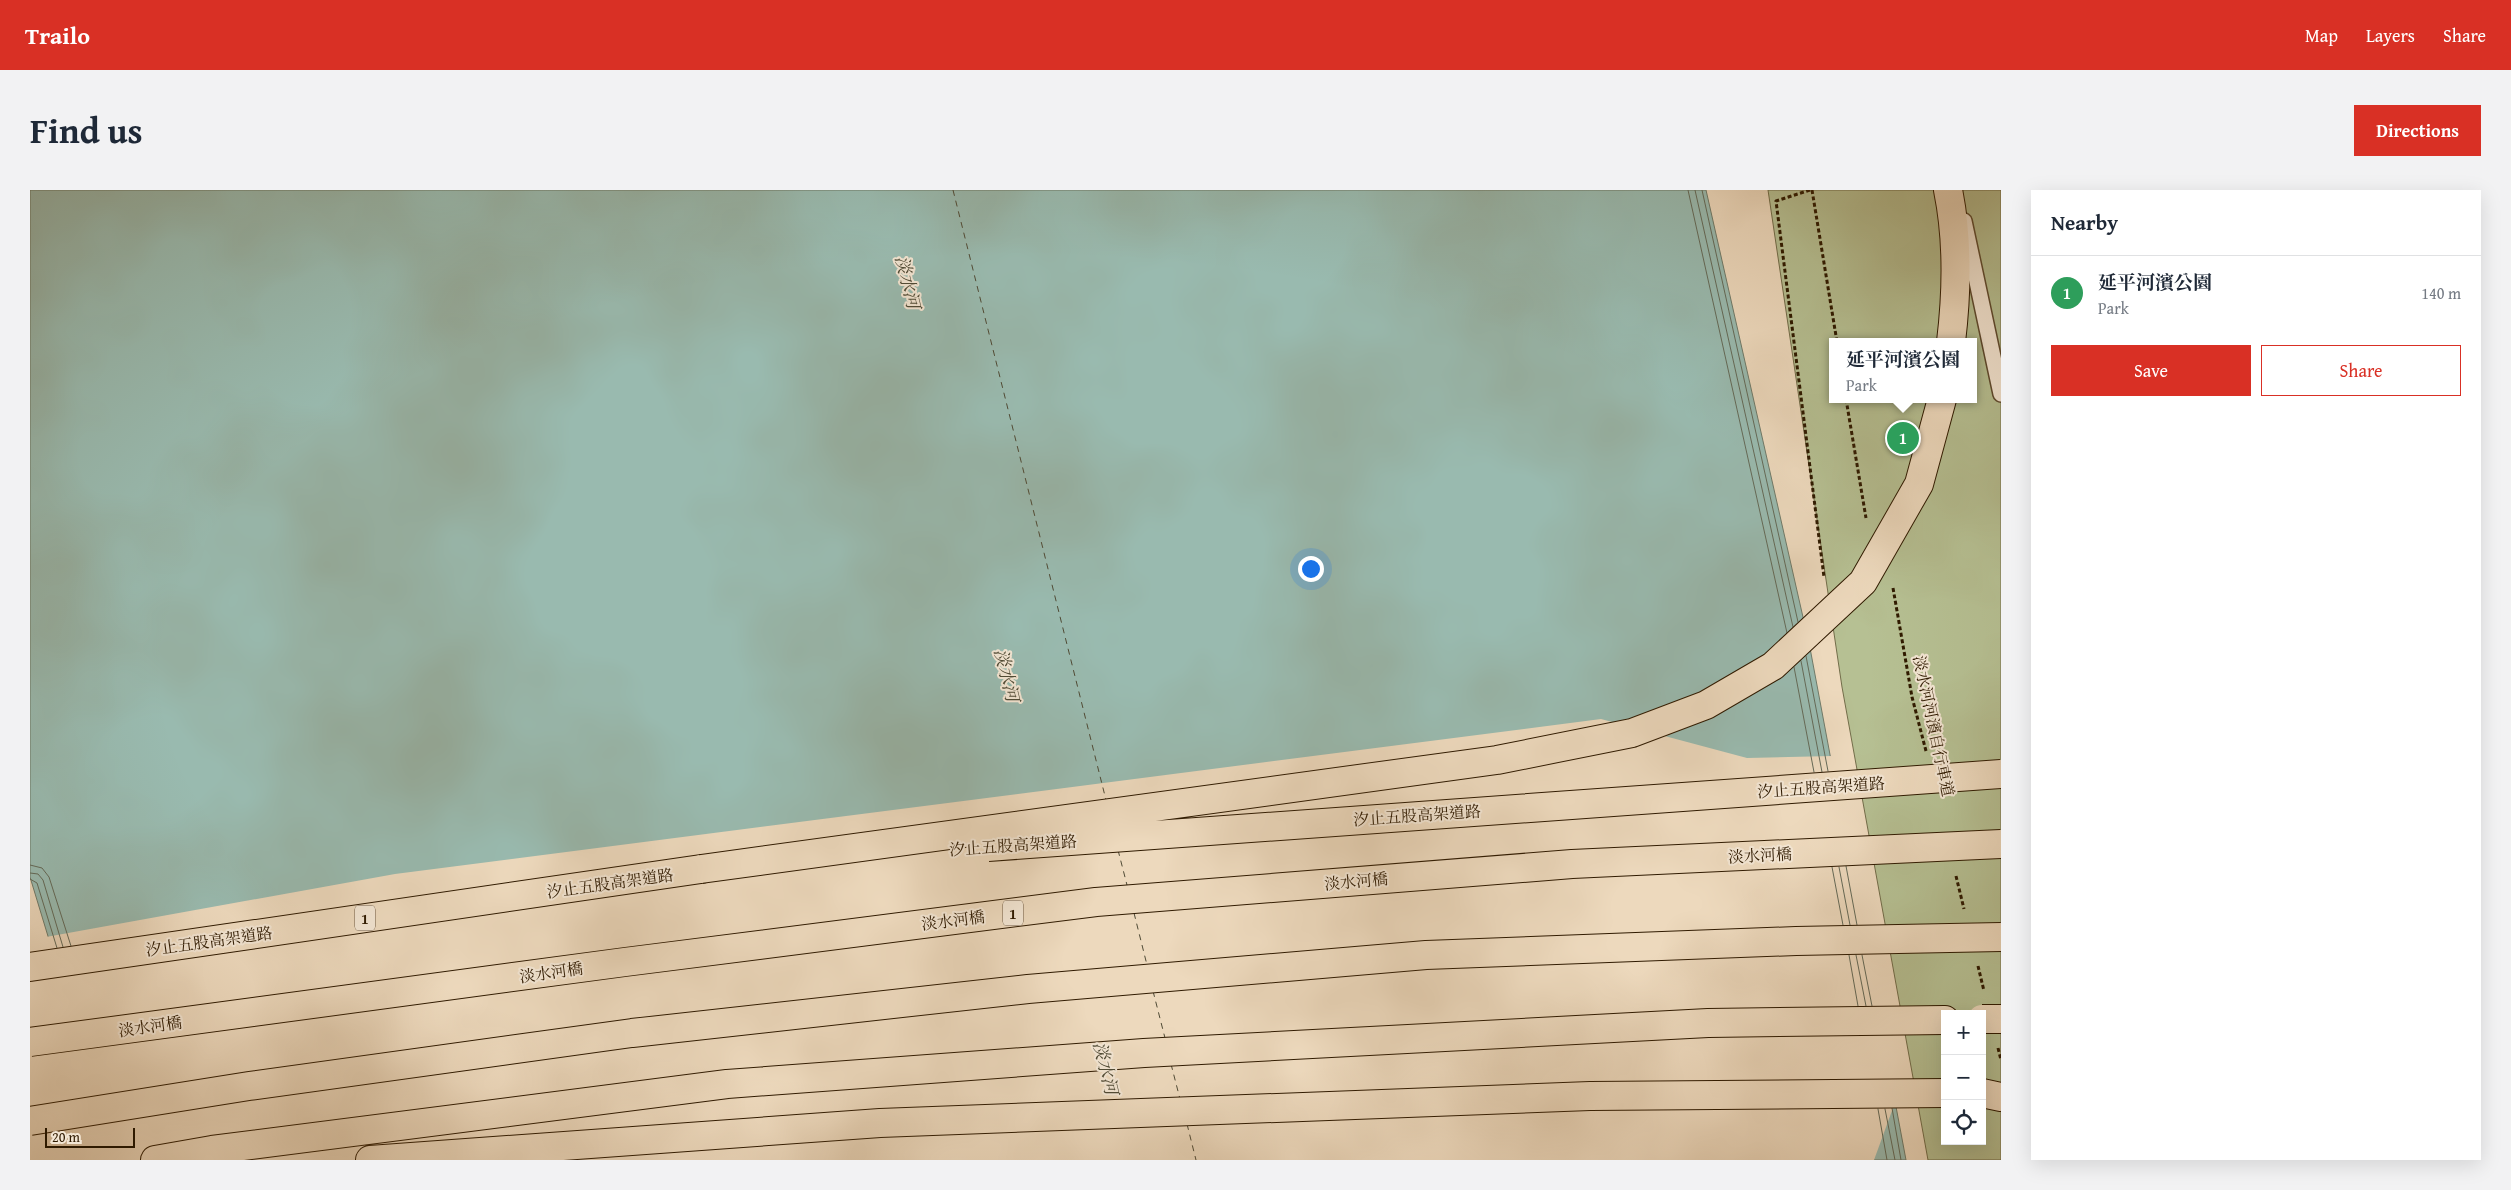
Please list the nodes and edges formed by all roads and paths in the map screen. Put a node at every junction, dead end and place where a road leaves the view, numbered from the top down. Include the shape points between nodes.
1 (1811, 190) edge
2 (1948, 190) edge
3 (1958, 190) edge
4 (1836, 338) edge
5 (1952, 338) edge
6 (2001, 394) edge
7 (1847, 403) edge
8 (1941, 403) edge
9 (1867, 525) dead end
10 (1825, 583) dead end
11 (1890, 584) dead end
12 (1885, 592) dead end
13 (1895, 592) junction
14 (1926, 754) dead end
15 (2001, 774) edge
16 (2001, 844) edge
17 (701, 869) junction
18 (1954, 869) dead end
19 (1966, 916) dead end
20 (2001, 937) edge
21 (1978, 964) dead end
22 (30, 967) edge
23 (1991, 1018) edge
24 (1941, 1020) edge
25 (30, 1042) edge
26 (2001, 1060) edge
27 (1941, 1093) edge
28 (1986, 1094) edge
29 (2001, 1097) edge
30 (30, 1121) edge
31 (156, 1160) edge
32 (370, 1160) edge

1 - 4 path
1 - 10 path via 1776,201
2 - 5 highway via 1955,220 1955,313
3 - 6 lane
7 - 9 path
8 - 17 highway, bridge via 1919,484 1862,582 1773,666 1706,705 1632,734 1497,760
11 - 13 path, 淡水河河濱自行車道
12 - 13 path
13 - 14 path, 淡水河河濱自行車道 via 1912,697
15 - 17 highway, 汐止五股高架道路 / 1, bridge
16 - 25 highway, 淡水河橋 / 1, bridge via 1572,864 1096,902
17 - 22 highway, 汐止五股高架道路 / 1
18 - 19 path
20 - 30 highway, bridge via 1796,941 1426,956 1028,989 632,1033 249,1086
21 - 23 path
23 - 26 path
24 - 31 highway via 1708,1023 1144,1052 727,1084 212,1150
27 - 32 highway via 1590,1096 880,1123
28 - 29 highway

